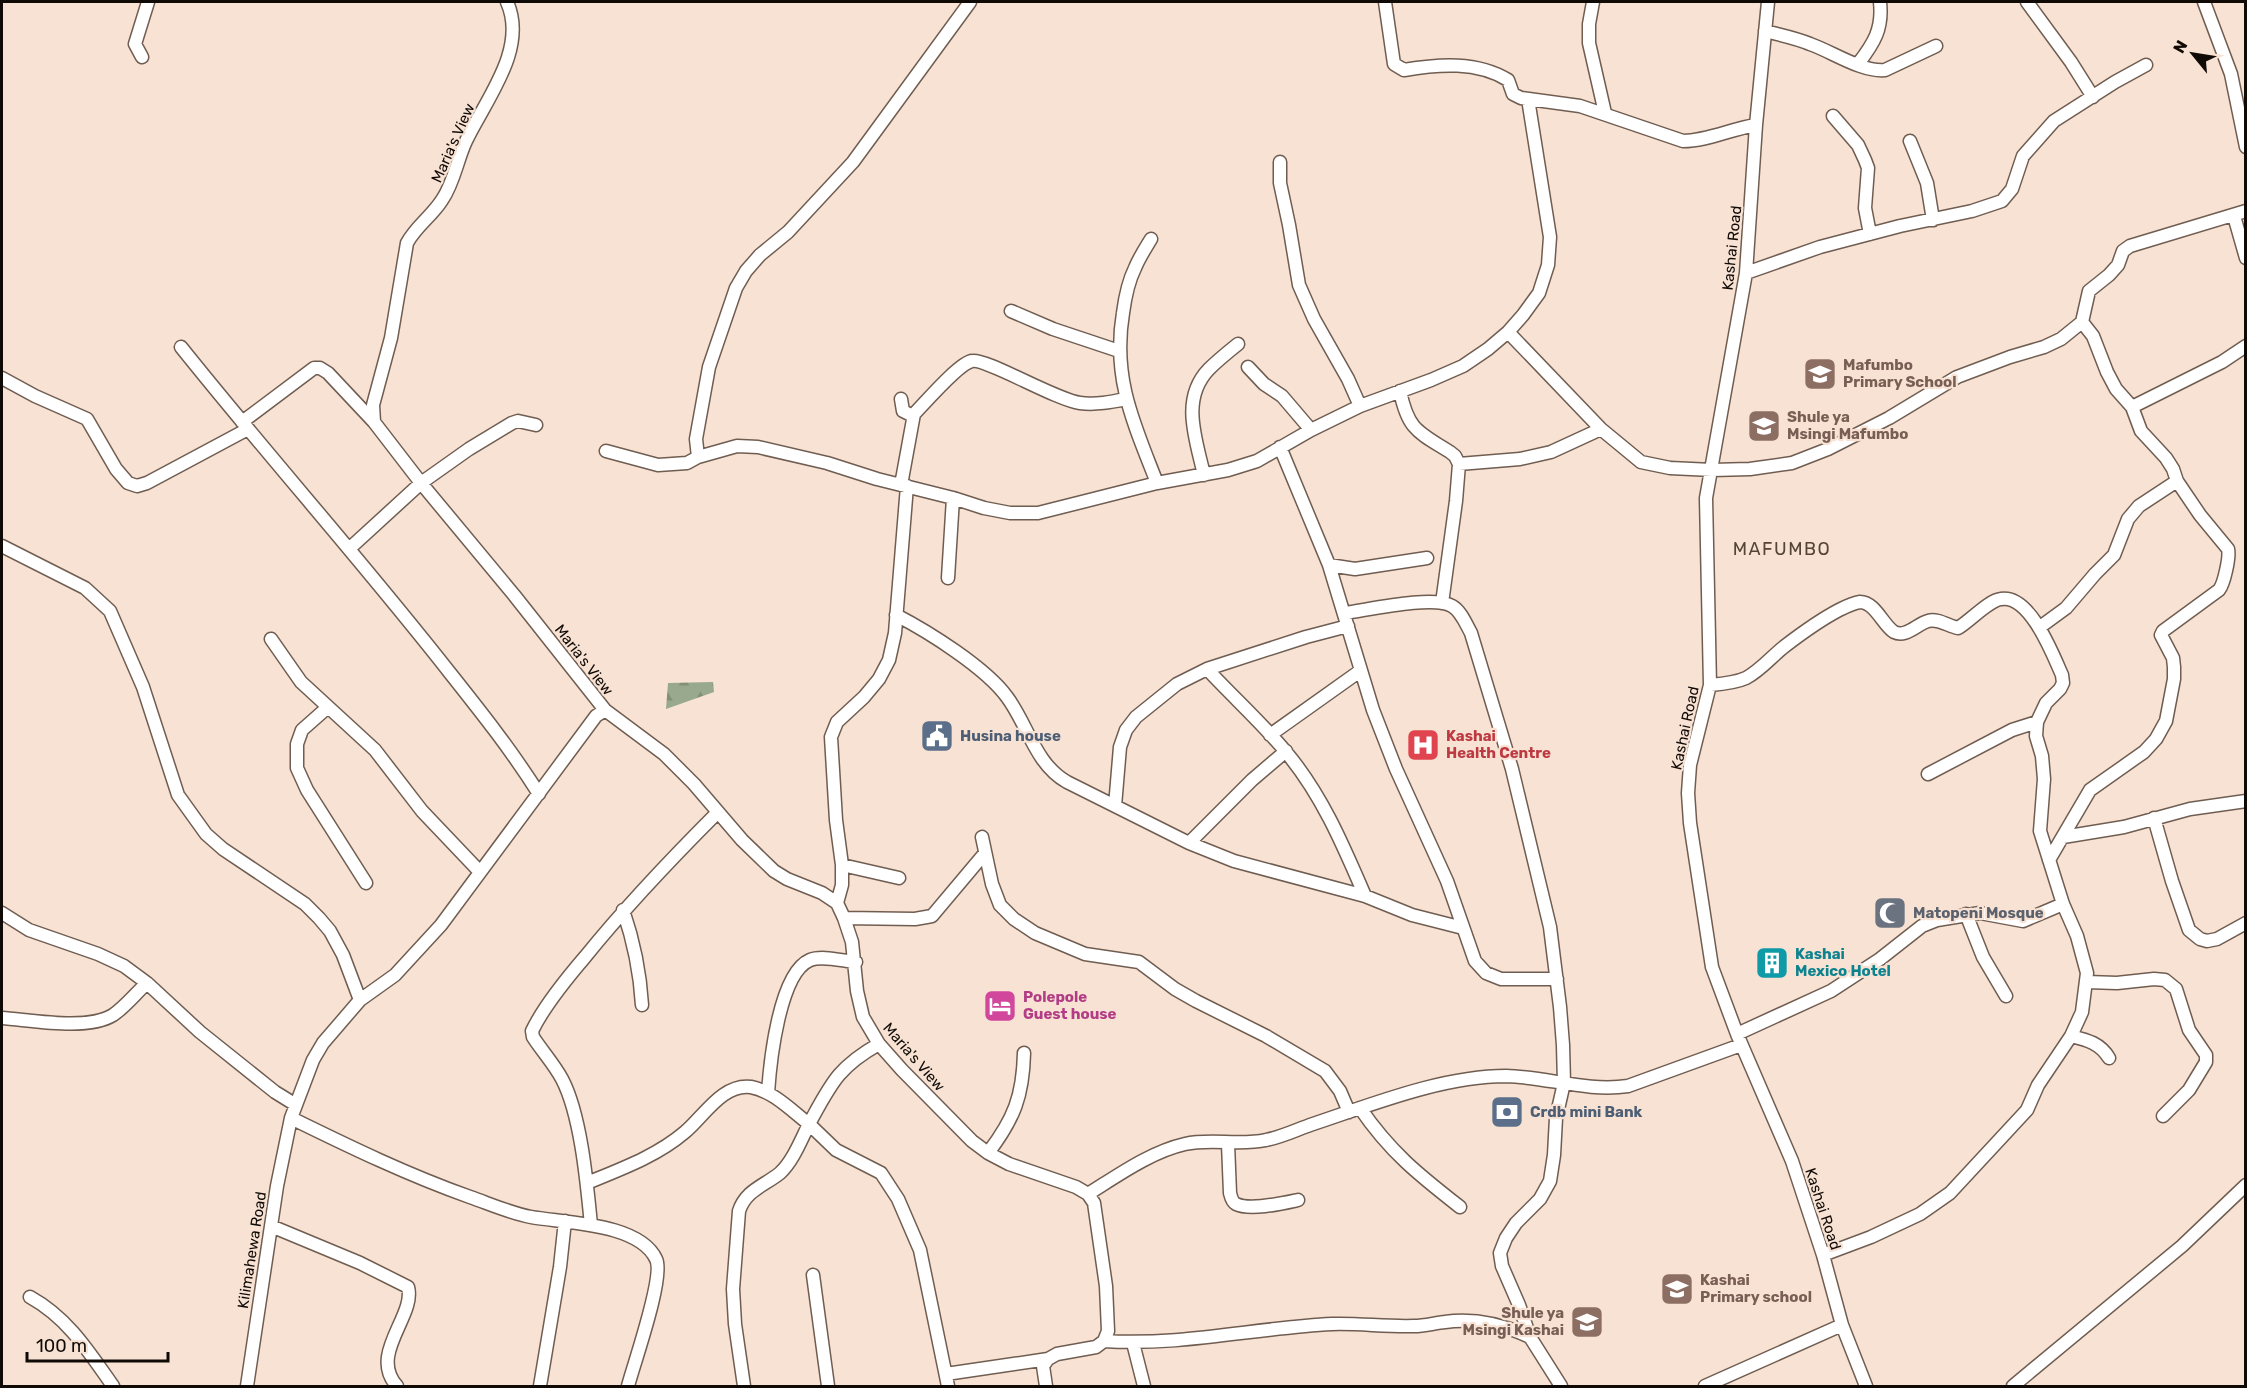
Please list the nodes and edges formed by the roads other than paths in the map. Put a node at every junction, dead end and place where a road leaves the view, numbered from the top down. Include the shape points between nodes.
1 (148, 2) edge
2 (507, 2) edge
3 (970, 2) edge
4 (1385, 2) edge
5 (1593, 2) edge
6 (1767, 2) edge
7 (1880, 2) edge
8 (2027, 2) edge
9 (2204, 2) edge
10 (1765, 31) junction
11 (1936, 46) dead end
12 (142, 57) dead end
13 (1858, 64) junction
14 (2146, 65) dead end
15 (2241, 96) edge
16 (2093, 97) junction
17 (1528, 99) junction
18 (1605, 113) junction
19 (1833, 116) dead end
20 (1756, 125) junction
21 (1910, 141) dead end
22 (2246, 147) edge
23 (1280, 162) dead end
24 (2240, 214) edge
25 (1933, 220) junction
26 (1870, 234) junction
27 (1150, 240) dead end
28 (2246, 258) edge
29 (1746, 273) junction
30 (1011, 311) dead end
31 (2082, 322) junction
32 (1508, 332) junction
33 (1238, 344) dead end
34 (2246, 346) edge
35 (181, 347) dead end
36 (1119, 351) junction
37 (1248, 367) dead end
38 (2, 378) edge
39 (1400, 391) junction
40 (901, 399) dead end
41 (1126, 399) junction
42 (1360, 406) junction
43 (2132, 407) junction
44 (914, 414) junction
45 (374, 422) junction
46 (536, 425) dead end
47 (245, 426) junction
48 (1601, 429) junction
49 (1311, 430) junction
50 (1280, 447) junction
51 (606, 451) dead end
52 (698, 458) junction
53 (1459, 464) junction
54 (1712, 470) junction
55 (1204, 475) junction
56 (2177, 481) junction
57 (421, 483) junction
58 (1157, 483) junction
59 (904, 486) junction
60 (953, 498) junction
61 (2, 546) edge
62 (350, 548) junction
63 (1427, 558) dead end
64 (1329, 565) junction
65 (948, 578) dead end
66 (1442, 603) junction
67 (1345, 613) junction
68 (896, 615) junction
69 (1348, 626) junction
70 (2040, 627) junction
71 (271, 639) dead end
72 (1207, 669) junction
73 (1360, 671) junction
74 (1710, 685) junction
75 (328, 707) junction
76 (605, 710) junction
77 (2037, 722) junction
78 (1270, 735) junction
79 (1286, 751) junction
80 (1928, 774) dead end
81 (539, 794) junction
82 (2246, 801) edge
83 (1115, 806) junction
84 (718, 813) junction
85 (2154, 818) junction
86 (982, 837) dead end
87 (2063, 837) junction
88 (1189, 843) junction
89 (985, 853) junction
90 (2049, 860) junction
91 (842, 865) junction
92 (480, 872) junction
93 (899, 878) dead end
94 (366, 883) dead end
95 (1365, 896) junction
96 (837, 903) junction
97 (2062, 904) junction
98 (623, 910) junction
99 (2, 913) edge
100 (1966, 914) junction
101 (844, 918) junction
102 (2246, 922) edge
103 (1463, 928) junction
104 (856, 962) junction
105 (1557, 979) junction
106 (2087, 982) junction
107 (147, 983) junction
108 (2006, 996) dead end
109 (360, 999) junction
110 (642, 1005) dead end
111 (2, 1018) edge
112 (2071, 1036) junction
113 (1739, 1040) junction
114 (879, 1044) junction
115 (1024, 1053) dead end
116 (2109, 1058) dead end
117 (1564, 1083) junction
118 (768, 1093) junction
119 (296, 1105) junction
120 (1354, 1110) junction
121 (2163, 1116) dead end
122 (291, 1118) junction
123 (809, 1124) junction
124 (1228, 1144) junction
125 (988, 1153) junction
126 (587, 1183) junction
127 (2246, 1185) edge
128 (1088, 1194) junction
129 (1298, 1200) dead end
130 (1460, 1207) dead end
131 (565, 1221) junction
132 (271, 1226) junction
133 (591, 1226) junction
134 (1822, 1255) junction
135 (813, 1275) dead end
136 (30, 1297) dead end
137 (1842, 1325) junction
138 (1530, 1337) junction
139 (1104, 1341) junction
140 (1133, 1343) junction
141 (1048, 1359) junction
142 (947, 1380) edge
143 (113, 1386) edge
144 (247, 1386) edge
145 (397, 1386) edge
146 (540, 1386) edge
147 (628, 1386) edge
148 (744, 1386) edge
149 (828, 1386) edge
150 (1046, 1386) edge
151 (1144, 1386) edge
152 (1561, 1386) edge
153 (1705, 1386) edge
154 (1866, 1386) edge
155 (2013, 1386) edge

1 - 12 street via 135,44
2 - 45 street, Maria's View via 513,15 513,29 503,68 466,142 443,200 407,243 391,338 373,405
3 - 52 street via 853,162 746,271 736,288 709,367 696,439
4 - 17 street via 1391,53 1398,67 1478,67 1508,80 1513,94
5 - 18 street via 1589,43
6 - 10 street, Kashai Road
7 - 13 street via 1880,27
8 - 16 street
9 - 15 street
10 - 13 street via 1811,44
10 - 20 street, Kashai Road
11 - 13 street via 1886,70
14 - 16 street
15 - 22 street
16 - 25 street via 2054,121 2034,141 2023,156 2012,189 2002,201
17 - 18 street
17 - 32 street via 1550,237 1548,265 1539,293
18 - 20 street via 1683,141
19 - 26 street via 1858,145 1868,168 1865,208
20 - 29 street, Kashai Road
21 - 25 street via 1927,183
23 - 42 street via 1280,183 1299,285
24 - 28 street
24 - 31 street via 2130,246 2109,275 2089,291
25 - 26 street
26 - 29 street
27 - 36 street via 1128,287
29 - 54 street, Kashai Road
30 - 36 street
31 - 43 street via 2093,336 2116,389
31 - 54 street via 2061,339 1957,377 1889,418 1792,464
32 - 39 street via 1463,366
32 - 48 street
33 - 55 street via 1209,369 1192,396 1193,425
34 - 43 street
35 - 47 street
36 - 41 street
37 - 49 street via 1293,406
38 - 47 street via 87,418 116,469 132,485 147,483
39 - 42 street
39 - 53 street via 1404,412 1413,427 1455,456
40 - 44 street via 903,411
41 - 44 street via 1079,403 973,360 964,364
41 - 58 street
42 - 49 street
43 - 56 street via 2141,431 2173,469
44 - 59 street
45 - 47 street via 328,373 314,368
45 - 57 street, Maria's View
46 - 57 street via 512,423
47 - 62 street
48 - 53 street via 1551,452
48 - 54 street via 1641,462
49 - 50 street
50 - 55 street via 1257,461
50 - 64 street
51 - 52 street via 658,465 687,463
52 - 59 street via 737,446 759,447
53 - 66 street
54 - 74 street, Kashai Road via 1705,532
55 - 58 street
56 - 70 street via 2139,506 2128,519 2114,555 2066,608
56 - 87 street via 2228,549 2224,584 2163,631 2162,640 2174,667 2166,721 2144,752 2090,790
57 - 62 street
57 - 76 street, Maria's View
58 - 60 street via 1038,513 1010,513
59 - 60 street
59 - 68 street
60 - 65 street
61 - 109 street via 85,588 110,611 143,687 178,795 222,849 320,918 343,955
62 - 81 street via 499,736
63 - 64 street via 1355,569
64 - 67 street
66 - 67 street via 1422,602
66 - 105 street via 1453,606 1462,616 1485,676 1536,866
67 - 69 street
68 - 83 street via 923,629 1000,689 1056,776
68 - 91 street via 889,660 864,697 837,722 831,737
69 - 72 street
69 - 73 street
70 - 74 street via 2011,599 1999,598 1959,628 1929,620 1910,631 1897,633 1862,602 1830,615 1744,679
70 - 77 street via 2063,683 2046,703
71 - 75 street via 301,682
72 - 78 street
72 - 83 street via 1177,684 1126,730 1120,747
73 - 78 street
73 - 103 street via 1396,769 1447,881
74 - 113 street, Kashai Road via 1690,765 1690,823 1712,967
75 - 92 street via 375,750 422,811
75 - 94 street via 302,730 297,744 297,768
76 - 81 street, Kilimahewa Road
76 - 84 street, Maria's View via 664,754
77 - 80 street via 2012,730
77 - 90 street via 2044,779 2040,831
78 - 79 street
79 - 88 street
79 - 95 street via 1335,825
81 - 92 street, Kilimahewa Road
82 - 85 street
83 - 88 street
84 - 96 street, Maria's View via 774,871
84 - 98 street
85 - 87 street
85 - 102 street via 2189,930 2207,941
86 - 89 street
87 - 90 street
88 - 95 street via 1234,861
89 - 101 street via 932,916
89 - 120 street via 1000,905 1014,919 1035,933 1085,954 1139,962 1175,989 1325,1071
90 - 97 street
91 - 93 street
91 - 96 street
92 - 109 street, Kilimahewa Road via 418,952 395,975
95 - 103 street via 1412,915
96 - 101 street, Maria's View
97 - 100 street via 2023,921
97 - 106 street via 2080,943
98 - 110 street via 634,940
98 - 126 street via 571,974 532,1031 569,1096
99 - 107 street via 29,930 124,966
100 - 108 street via 1983,957
100 - 113 street via 1922,926 1831,991
101 - 104 street, Maria's View
103 - 105 street via 1475,961 1486,973 1514,980
104 - 114 street, Maria's View via 863,1017
104 - 118 street via 817,958 800,966 778,1020
105 - 117 street
106 - 112 street via 2082,1012
106 - 121 street via 2154,978 2176,989 2189,1030 2206,1055 2206,1062 2189,1090
107 - 111 street via 114,1015 100,1021
107 - 119 street via 200,1032
109 - 119 street, Kilimahewa Road via 323,1043
112 - 116 street via 2095,1043
112 - 134 street via 2042,1078 2027,1110 1950,1193 1920,1214
113 - 117 street via 1628,1086
113 - 134 street, Kashai Road via 1792,1161
114 - 123 street via 839,1074
114 - 125 street, Maria's View via 972,1142
115 - 125 street via 1018,1104
117 - 120 street via 1506,1076 1459,1081
117 - 138 street via 1550,1181 1540,1199 1516,1223 1500,1253
118 - 123 street
118 - 126 street via 739,1087 722,1095 665,1147
119 - 122 street, Kilimahewa Road
120 - 124 street via 1266,1140
120 - 130 street via 1396,1155
122 - 131 street via 454,1191 529,1216
122 - 132 street, Kilimahewa Road
123 - 142 street via 836,1150 881,1173 898,1199 920,1250
123 - 148 street via 781,1172 748,1195 739,1211 733,1288
124 - 128 street via 1201,1142 1165,1151
124 - 129 street via 1230,1192 1235,1204 1267,1206
125 - 128 street, Maria's View
126 - 133 street
127 - 155 street via 2182,1246
128 - 139 street via 1094,1203 1106,1286 1108,1331
131 - 133 street
131 - 146 street
132 - 144 street, Kilimahewa Road
132 - 145 street via 408,1287 411,1297 388,1359 390,1379
133 - 147 street via 628,1235 648,1247 658,1260 655,1289
134 - 137 street, Kashai Road
135 - 149 street
136 - 143 street via 64,1321
137 - 153 street
137 - 154 street, Kashai Road
138 - 140 street via 1487,1323 1448,1321 1416,1326 1332,1324
138 - 152 street
139 - 140 street
139 - 141 street
140 - 151 street
141 - 142 street
141 - 150 street via 1043,1366

